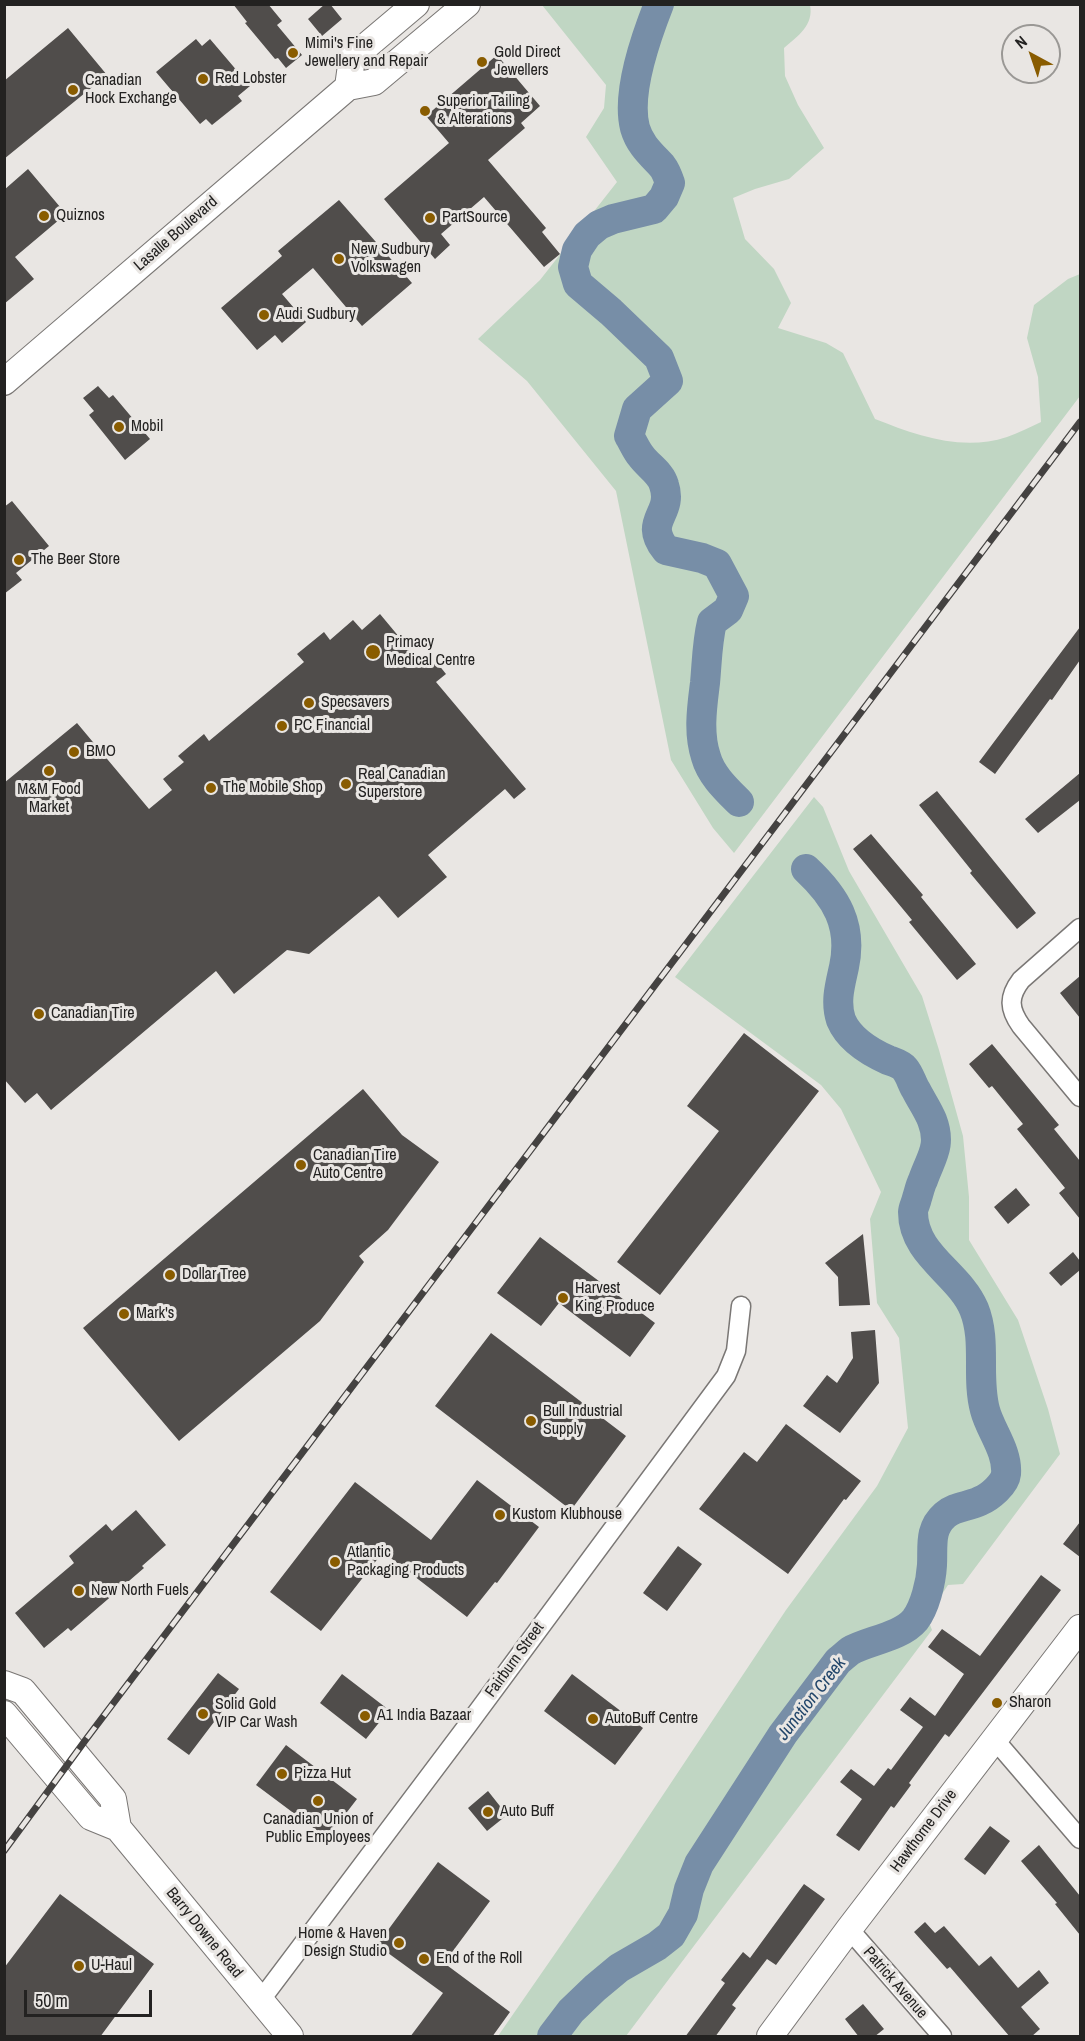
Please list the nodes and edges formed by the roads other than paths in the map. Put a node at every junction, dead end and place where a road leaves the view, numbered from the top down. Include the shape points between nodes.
1 (416, 4) edge
2 (456, 8) edge
3 (348, 87) junction
4 (4, 382) edge
5 (1080, 928) edge
6 (1080, 1097) edge
7 (741, 1306) dead end
8 (1080, 1628) edge
9 (4, 1684) edge
10 (4, 1714) edge
11 (995, 1740) junction
12 (118, 1828) junction
13 (1080, 1839) edge
14 (849, 1929) junction
15 (260, 2001) junction
16 (290, 2037) edge
17 (770, 2037) edge
18 (942, 2037) edge

1 - 3 main road via 352,58
2 - 3 main road, Lasalle Boulevard via 374,82
3 - 4 main road, Lasalle Boulevard
5 - 6 street via 1021,980 1013,990 1010,1004 1014,1016
7 - 15 street, Fairburn Street via 736,1351 726,1376
8 - 11 main road, Hawthorne Drive
9 - 12 main road, Barry Downe Road via 23,1690 113,1799
10 - 12 main road, Barry Downe Road via 90,1817
11 - 13 street
11 - 14 main road, Hawthorne Drive
12 - 15 main road, Barry Downe Road
14 - 17 main road, Hawthorne Drive
14 - 18 street, Patrick Avenue
15 - 16 main road, Barry Downe Road

